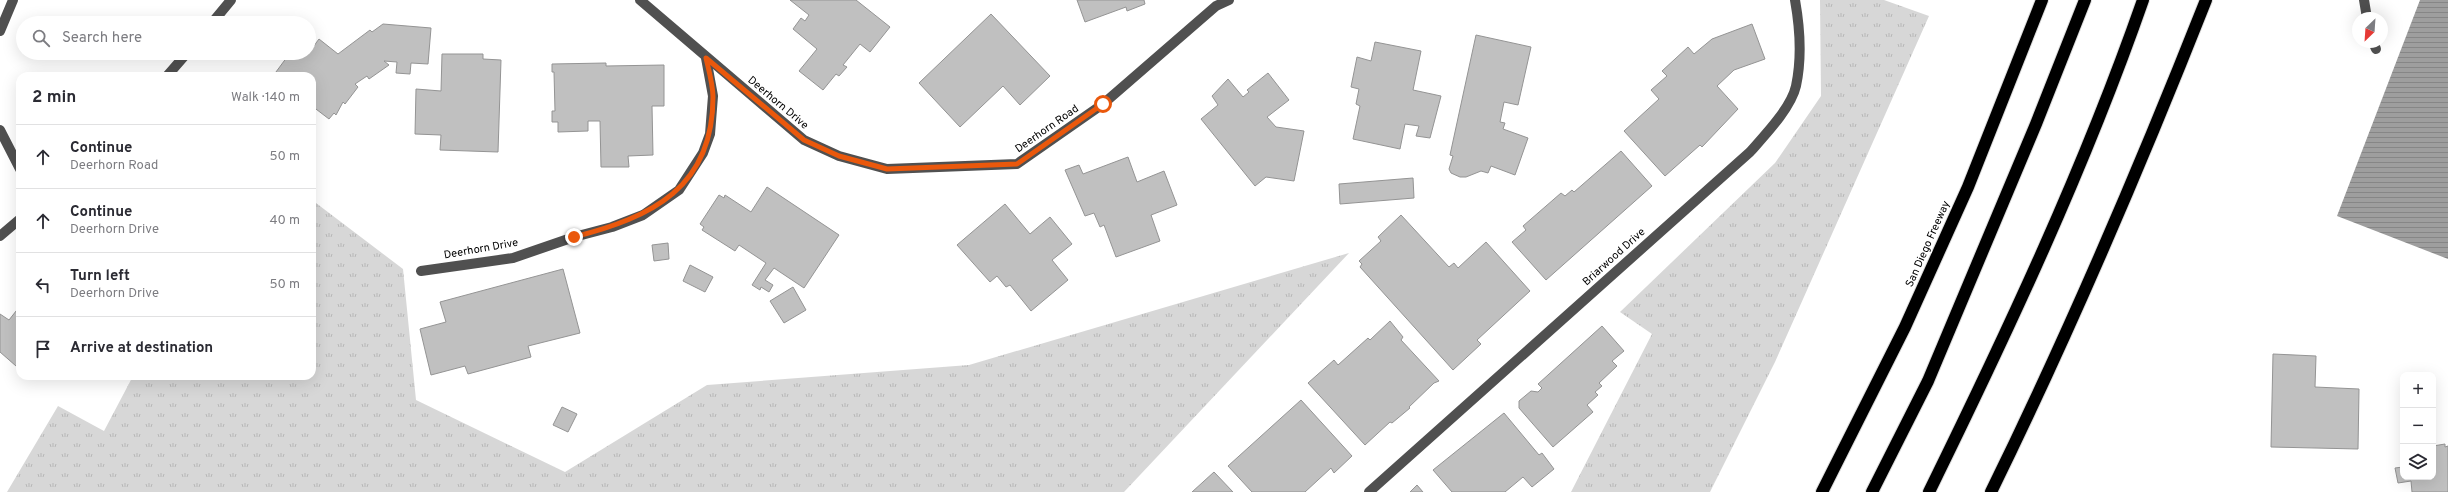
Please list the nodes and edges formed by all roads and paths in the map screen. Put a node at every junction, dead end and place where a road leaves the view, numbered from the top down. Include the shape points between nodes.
1 (13, 0) edge
2 (231, 0) edge
3 (640, 0) edge
4 (1230, 0) edge
5 (1795, 0) edge
6 (2042, 0) edge
7 (2085, 0) edge
8 (2143, 0) edge
9 (2206, 0) edge
10 (2364, 0) edge
11 (2366, 12) edge
12 (218, 16) edge
13 (0, 31) edge
14 (706, 58) junction
15 (180, 60) edge
16 (170, 72) edge
17 (0, 130) edge
18 (16, 161) edge
19 (887, 169) joint
20 (16, 223) edge
21 (0, 236) edge
22 (421, 271) dead end
23 (1369, 492) edge
24 (1822, 492) edge
25 (1872, 492) edge
26 (1929, 492) edge
27 (1991, 492) edge

1 - 13 street
2 - 12 street
3 - 14 street, Deerhorn Drive
4 - 19 street, Deerhorn Road via 1216,6 1103,104 1017,164
5 - 23 street, Briarwood Drive via 1800,28 1796,87 1777,123 1750,152
6 - 24 highway, San Diego Freeway via 1968,187 1905,327
7 - 25 highway via 1928,381
8 - 26 highway via 2113,85 2051,230 1995,358
9 - 27 highway via 2151,140 2099,259
10 - 11 street
14 - 19 street, Deerhorn Drive via 804,140 839,156
14 - 22 street, Deerhorn Drive via 714,96 710,134 703,154 679,190 643,215 612,227 513,258
15 - 16 street
17 - 18 street
20 - 21 street

